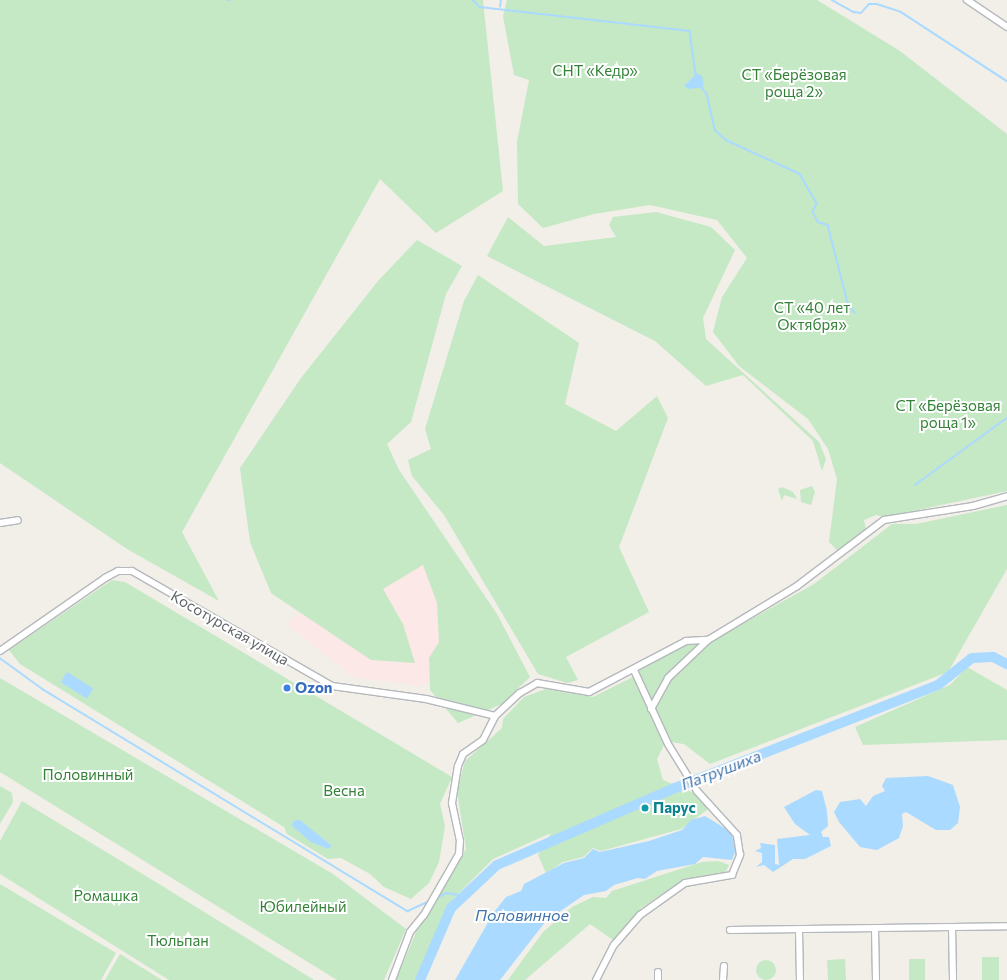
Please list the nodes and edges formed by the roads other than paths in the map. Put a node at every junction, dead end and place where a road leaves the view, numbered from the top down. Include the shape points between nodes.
1 (967, 0) edge
2 (1007, 27) edge
3 (1007, 496) edge
4 (18, 520) dead end
5 (0, 523) edge
6 (708, 640) junction
7 (0, 651) edge
8 (634, 670) junction
9 (651, 709) junction
10 (495, 716) junction
11 (1007, 926) edge
12 (875, 928) junction
13 (952, 928) junction
14 (730, 930) dead end
15 (799, 930) junction
16 (724, 966) dead end
17 (658, 972) dead end
18 (392, 980) edge
19 (596, 980) edge
20 (658, 980) edge
21 (723, 980) edge
22 (800, 980) edge
23 (876, 980) edge
24 (953, 980) edge

1 - 2 street
3 - 6 street via 972,506 884,520 797,586
4 - 5 street
6 - 8 street via 686,641
6 - 9 street via 668,678
7 - 10 street, Косотурская улица via 118,571 132,571 332,686 426,699
8 - 9 street
8 - 10 street via 589,692 537,683 520,693
9 - 19 street via 668,744 695,788 737,835 740,855 735,872 675,888 640,915 614,945
10 - 18 street via 483,740 463,754 458,766 452,802 460,841 459,854 410,932
11 - 13 street
12 - 13 street
12 - 15 street
12 - 23 street
13 - 24 street
14 - 15 street
15 - 22 street
16 - 21 street
17 - 20 street

